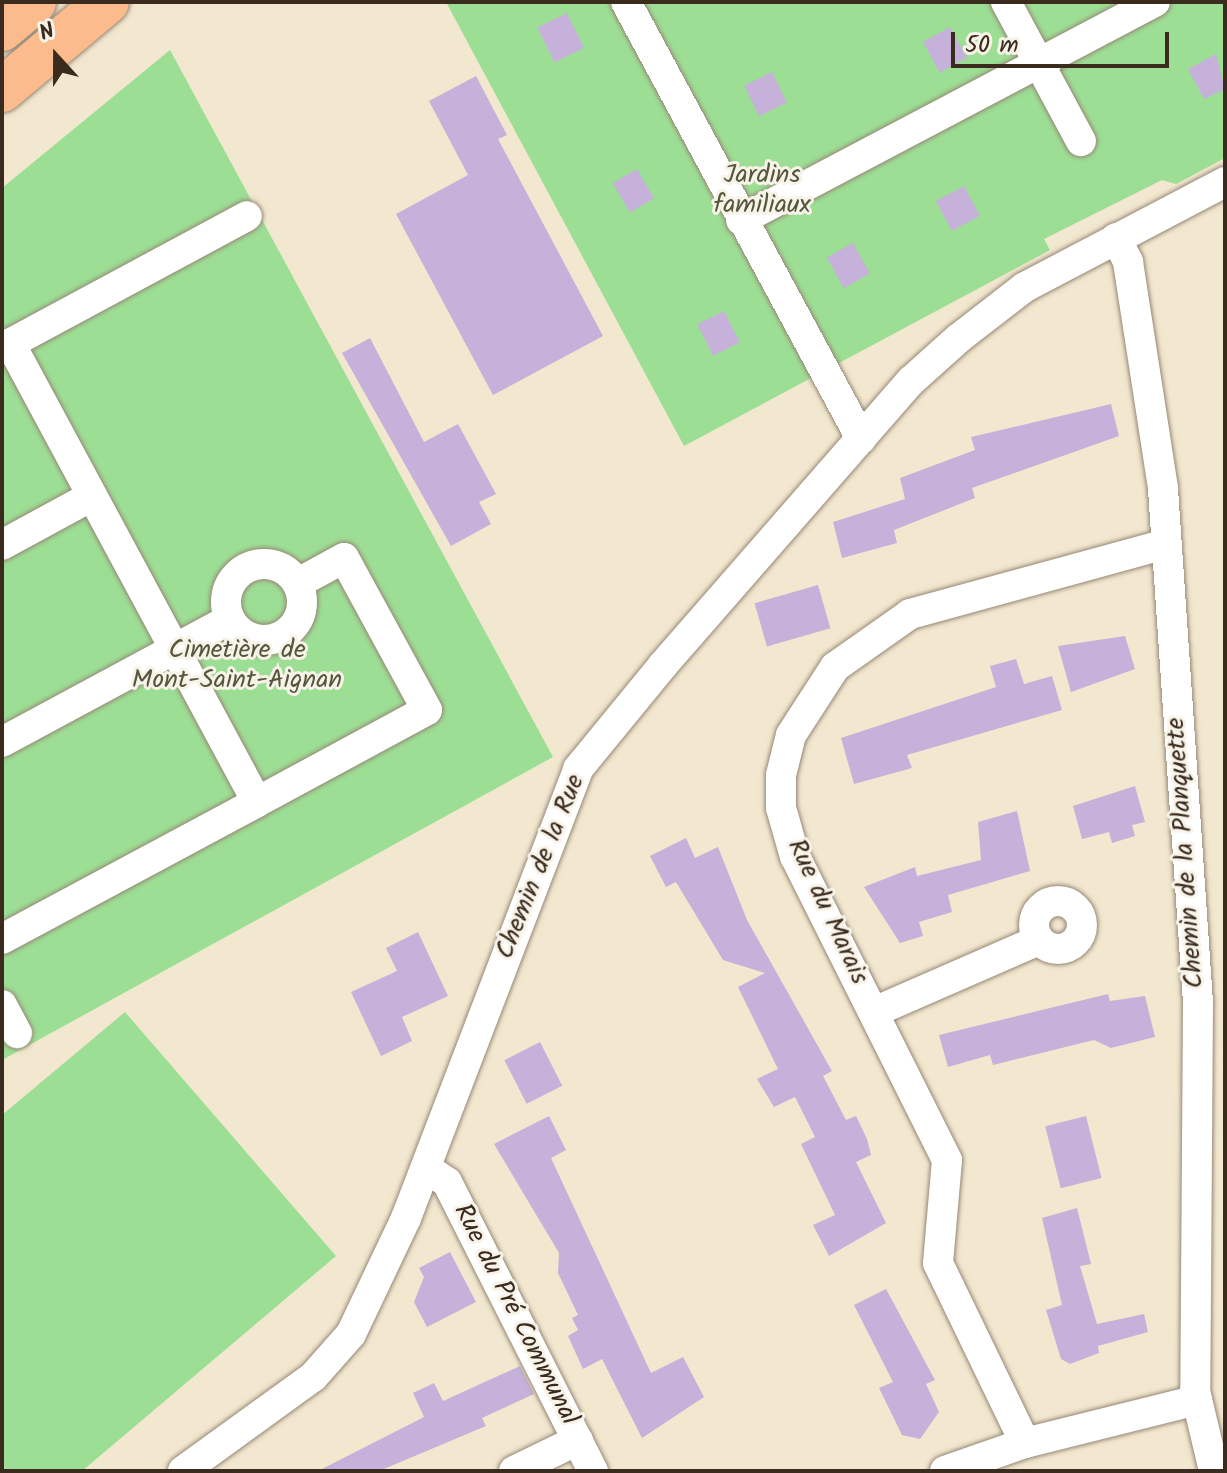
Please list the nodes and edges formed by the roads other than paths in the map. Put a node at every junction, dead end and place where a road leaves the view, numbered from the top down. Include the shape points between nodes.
1 (34, 2) edge
2 (107, 2) edge
3 (626, 2) edge
4 (1006, 2) edge
5 (1155, 2) edge
6 (2, 29) edge
7 (1039, 63) junction
8 (2, 90) edge
9 (1081, 141) dead end
10 (1225, 182) edge
11 (247, 216) dead end
12 (741, 220) junction
13 (1116, 238) junction
14 (6, 346) edge
15 (861, 439) junction
16 (92, 496) junction
17 (1166, 544) junction
18 (2, 545) edge
19 (298, 583) junction
20 (229, 620) junction
21 (174, 649) junction
22 (2, 742) edge
23 (257, 802) junction
24 (2, 939) edge
25 (1039, 940) dead end
26 (1211, 999) edge
27 (2, 1005) edge
28 (874, 1012) junction
29 (17, 1033) dead end
30 (426, 1168) junction
31 (1211, 1194) edge
32 (1197, 1400) junction
33 (578, 1440) junction
34 (1025, 1443) junction
35 (183, 1471) edge
36 (514, 1471) edge
37 (593, 1471) edge
38 (945, 1471) edge
39 (1214, 1471) edge

1 - 6 highway
2 - 8 highway
3 - 12 street
4 - 7 street
5 - 7 street
7 - 9 street
7 - 12 street
10 - 13 street, Chemin de la Rue
11 - 14 street
12 - 15 street
13 - 15 street, Chemin de la Rue via 1025,287 959,338
13 - 17 street, Chemin de la Planquette via 1128,262
14 - 16 street
15 - 30 street, Chemin de la Rue via 578,769
16 - 18 street
16 - 21 street
17 - 26 street, Chemin de la Planquette
17 - 28 street, Rue du Marais via 910,614 835,667 806,709 781,775 781,808 795,857
19 - 20 street via 278,566 240,572 226,593
19 - 20 street via 302,607 282,637 258,641
19 - 23 street via 344,558 427,710
20 - 21 street
21 - 22 street
21 - 23 street
23 - 24 street
25 - 28 street
26 - 31 street, Chemin de la Planquette
27 - 29 street
28 - 34 street, Rue du Marais via 947,1160 938,1263
30 - 33 street, Rue du Pré Communal via 447,1182
30 - 35 street, Chemin de la Rue via 351,1334 313,1377
31 - 32 street, Chemin de la Planquette
32 - 34 street
32 - 39 street, Chemin de la Planquette
33 - 36 street
33 - 37 street, Rue du Pré Communal
34 - 38 street

